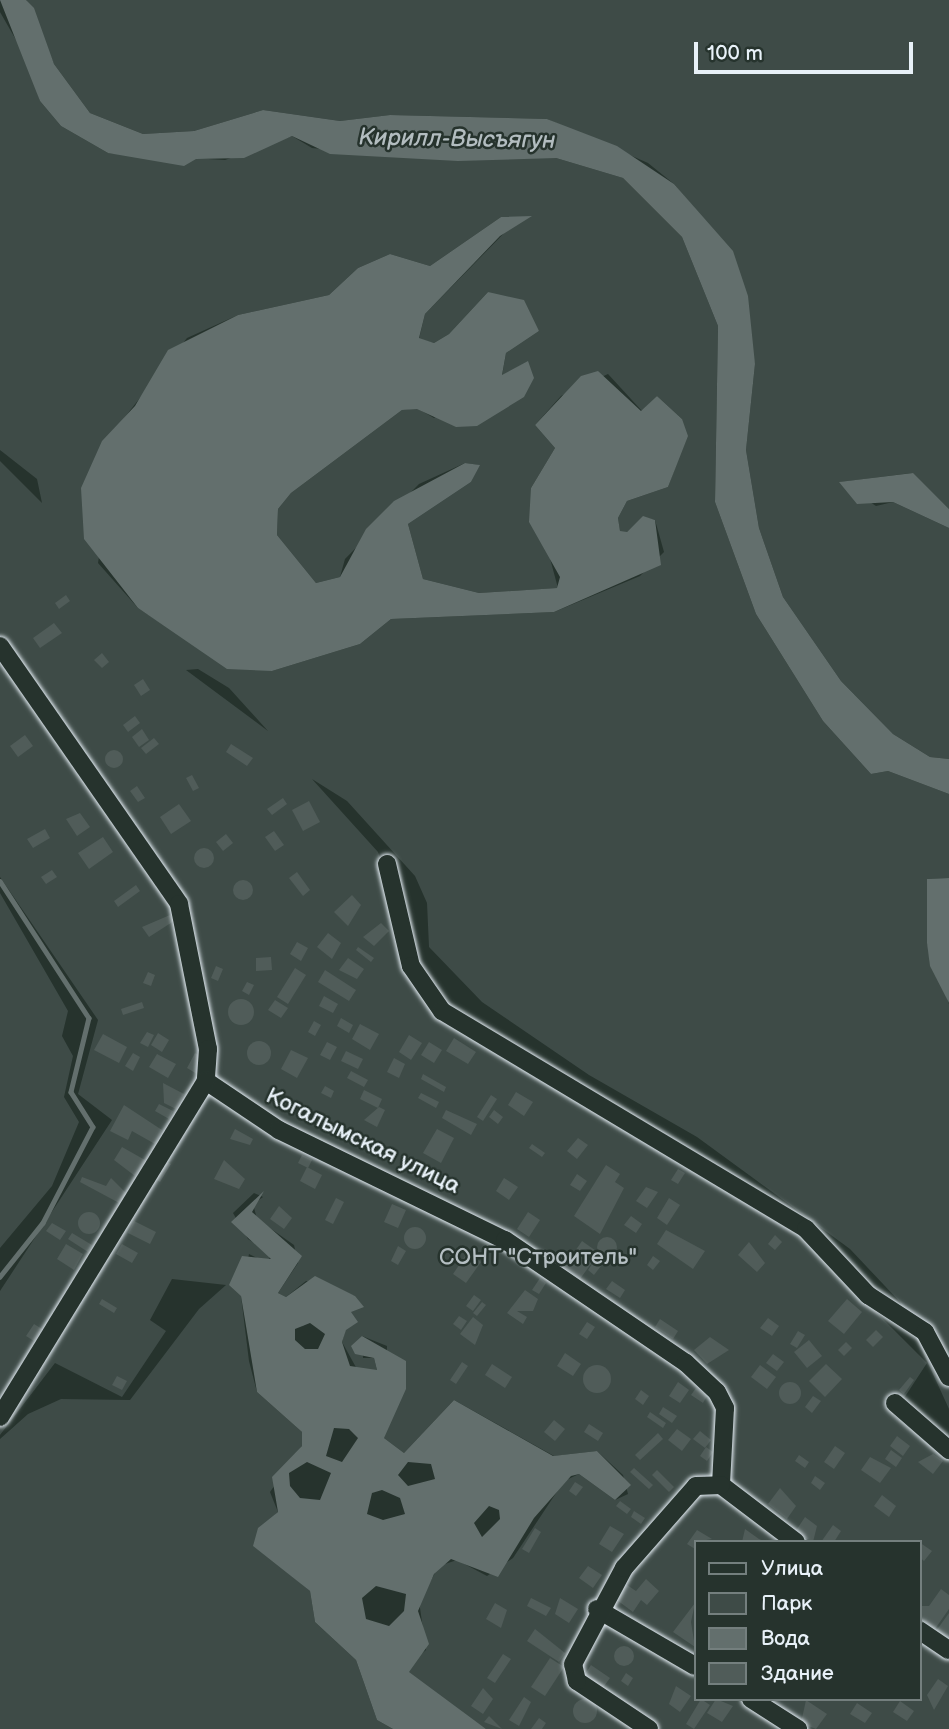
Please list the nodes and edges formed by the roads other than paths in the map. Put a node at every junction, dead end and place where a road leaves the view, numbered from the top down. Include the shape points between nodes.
1 (0, 646) edge
2 (387, 864) dead end
3 (206, 1081) junction
4 (949, 1377) edge
5 (895, 1403) dead end
6 (0, 1417) edge
7 (949, 1450) edge
8 (721, 1485) junction
9 (793, 1540) edge
10 (597, 1609) junction
11 (921, 1631) edge
12 (949, 1650) edge
13 (694, 1665) edge
14 (754, 1701) edge
15 (649, 1729) edge
16 (797, 1729) edge

1 - 3 street via 179,904 208,1049
2 - 4 street via 411,967 442,1011 806,1229 868,1295 925,1332
3 - 6 street
3 - 8 street, Когалымская улица via 278,1130 505,1240 686,1363 717,1392 725,1408
5 - 7 street
8 - 9 street
8 - 10 street via 696,1486
10 - 13 street
10 - 15 street via 572,1673
11 - 12 street
14 - 16 street

